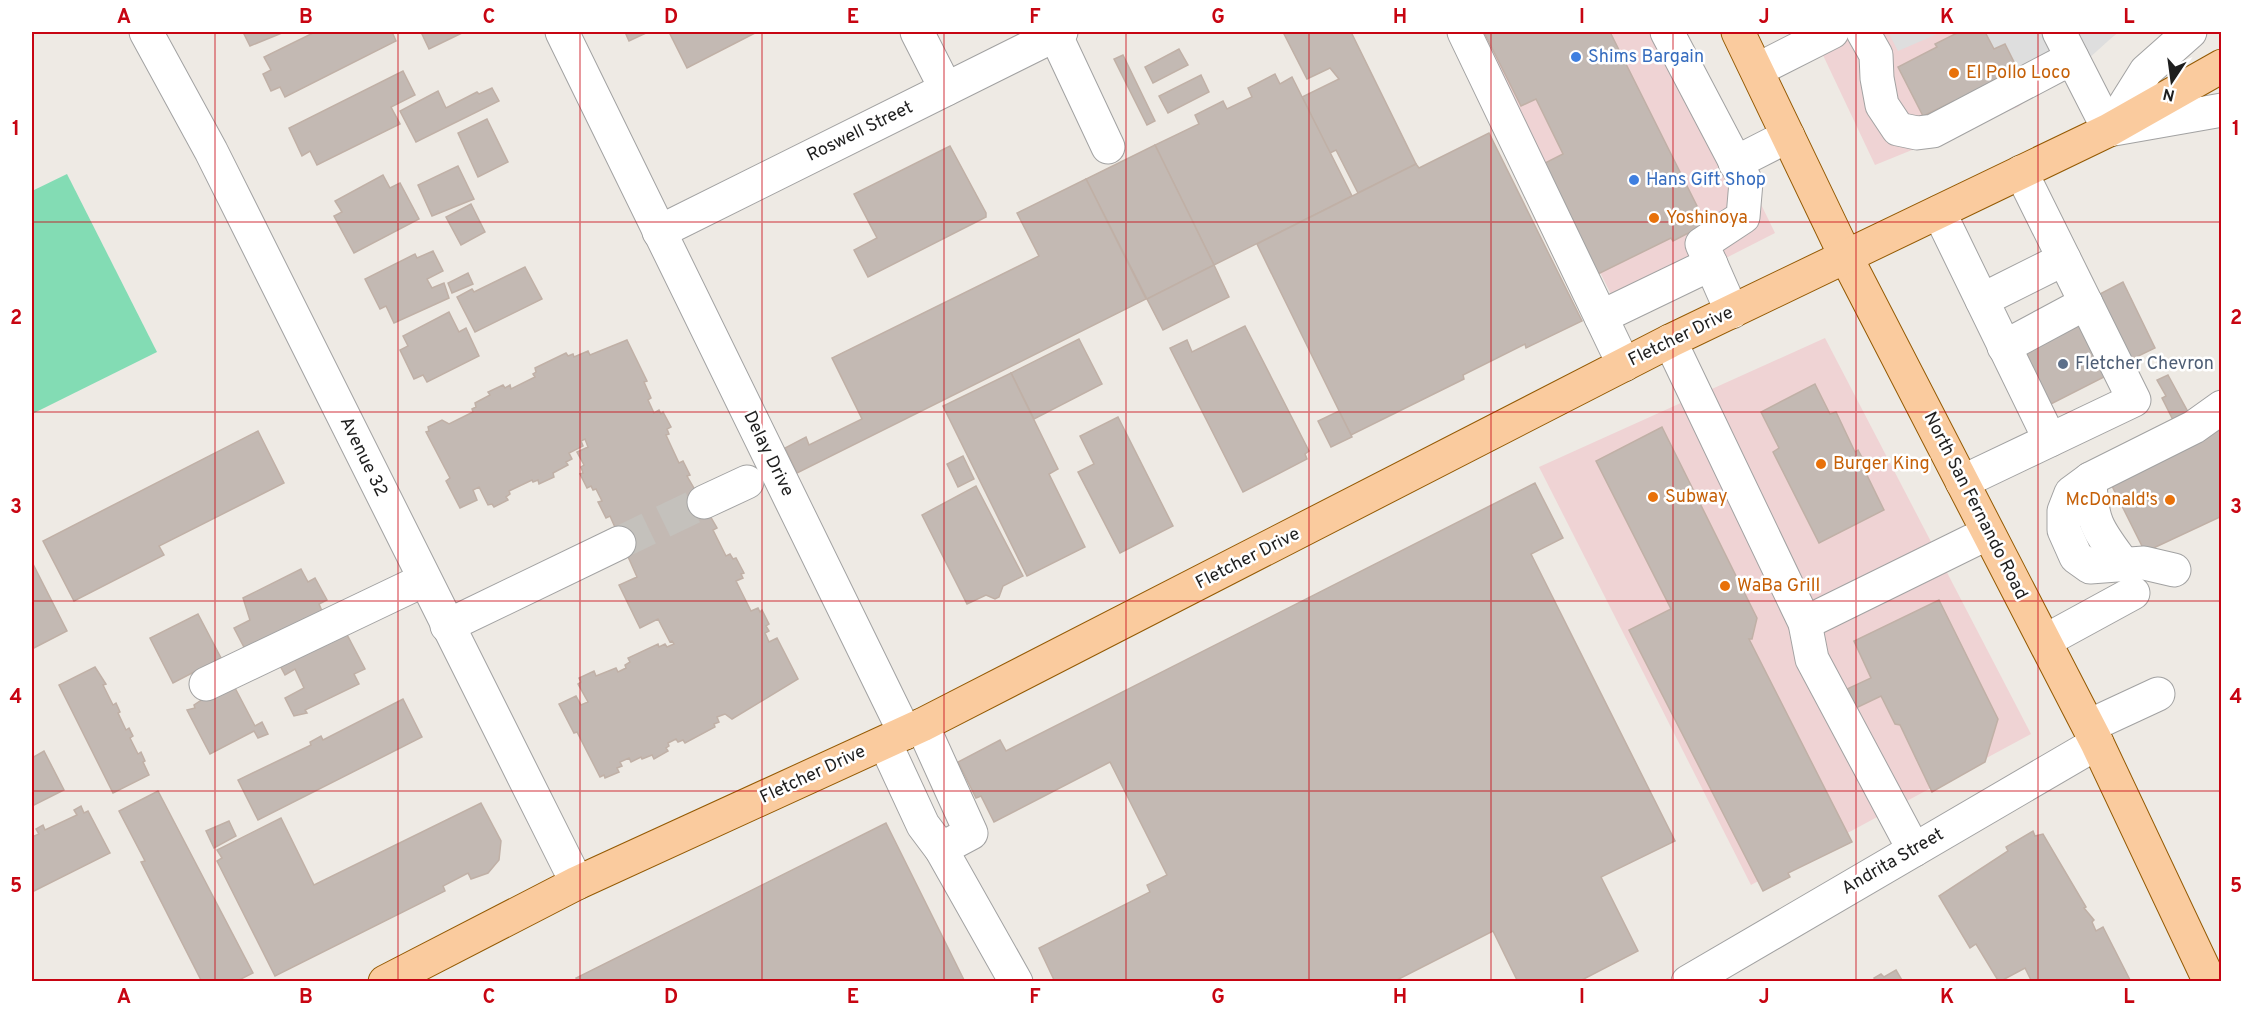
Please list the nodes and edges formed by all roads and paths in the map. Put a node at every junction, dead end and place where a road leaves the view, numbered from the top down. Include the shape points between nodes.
1 (146, 32) edge
2 (562, 32) edge
3 (917, 32) edge
4 (1464, 32) edge
5 (1667, 32) edge
6 (1738, 32) edge
7 (1832, 32) edge
8 (1863, 32) edge
9 (2190, 32) edge
10 (1058, 33) edge
11 (2066, 45) edge
12 (2222, 66) edge
13 (1757, 70) junction
14 (946, 89) junction
15 (2222, 110) edge
16 (2109, 130) junction
17 (1788, 136) junction
18 (1108, 147) dead end
19 (1735, 163) junction
20 (2020, 172) junction
21 (1939, 212) junction
22 (659, 232) junction
23 (1846, 257) junction
24 (2064, 259) junction
25 (1711, 264) junction
26 (1982, 300) junction
27 (2086, 303) junction
28 (1732, 312) junction
29 (1601, 317) junction
30 (1670, 341) junction
31 (2004, 347) junction
32 (1624, 365) junction
33 (2222, 407) edge
34 (2050, 440) junction
35 (747, 482) dead end
36 (1962, 482) junction
37 (704, 502) tunnel mouth
38 (1988, 533) junction
39 (619, 543) tunnel mouth
40 (2174, 570) dead end
41 (2128, 579) junction
42 (424, 580) junction
43 (1805, 623) junction
44 (447, 626) junction
45 (2045, 641) junction
46 (206, 684) dead end
47 (2158, 694) dead end
48 (904, 734) junction
49 (2093, 734) junction
50 (1914, 850) junction
51 (577, 883) junction
52 (387, 981) edge
53 (1016, 981) edge
54 (1688, 981) edge
55 (2210, 981) edge

1 - 42 street, Avenue 32 via 211,151
2 - 22 street, Delay Drive
3 - 14 street
4 - 29 street
5 - 19 street
6 - 13 main road, North San Fernando Road
7 - 13 street
8 - 11 street via 1876,55 1882,105 1898,129 1917,133 1933,131
9 - 16 street via 2146,71
10 - 14 street, Roswell Street
10 - 18 street
11 - 16 street
12 - 16 main road, Fletcher Drive
13 - 17 main road, North San Fernando Road
14 - 22 street, Roswell Street
15 - 16 street, Fletcher Drive
16 - 20 main road, Fletcher Drive
17 - 19 street
17 - 23 main road, North San Fernando Road
19 - 25 street via 1746,183 1743,217 1702,244
20 - 21 main road, Fletcher Drive
20 - 24 street
21 - 23 main road, Fletcher Drive
21 - 26 street
22 - 48 street, Delay Drive
23 - 28 main road, Fletcher Drive
23 - 36 main road, North San Fernando Road
24 - 26 street
24 - 27 street
25 - 28 street
25 - 29 street
26 - 31 street
27 - 31 street
27 - 34 street via 2134,400
28 - 30 main road, Fletcher Drive
29 - 32 street
30 - 32 main road, Fletcher Drive
30 - 43 street
31 - 34 street
32 - 48 main road, Fletcher Drive
33 - 41 street via 2194,427 2090,480 2096,526
34 - 36 street
35 - 37 street
36 - 38 main road, North San Fernando Road
38 - 43 street
38 - 45 main road, North San Fernando Road
39 - 44 street
40 - 41 street via 2144,563
41 - 45 street
42 - 44 street, Avenue 32
42 - 46 street
43 - 50 street via 1812,659
44 - 51 street, Avenue 32
45 - 49 main road, North San Fernando Road
47 - 49 street, Andrita Street
48 - 51 main road, Fletcher Drive
48 - 53 street, Delay Drive via 923,825 941,849
49 - 50 street, Andrita Street
49 - 55 main road, North San Fernando Road
50 - 54 street, Andrita Street
51 - 52 main road, Fletcher Drive

